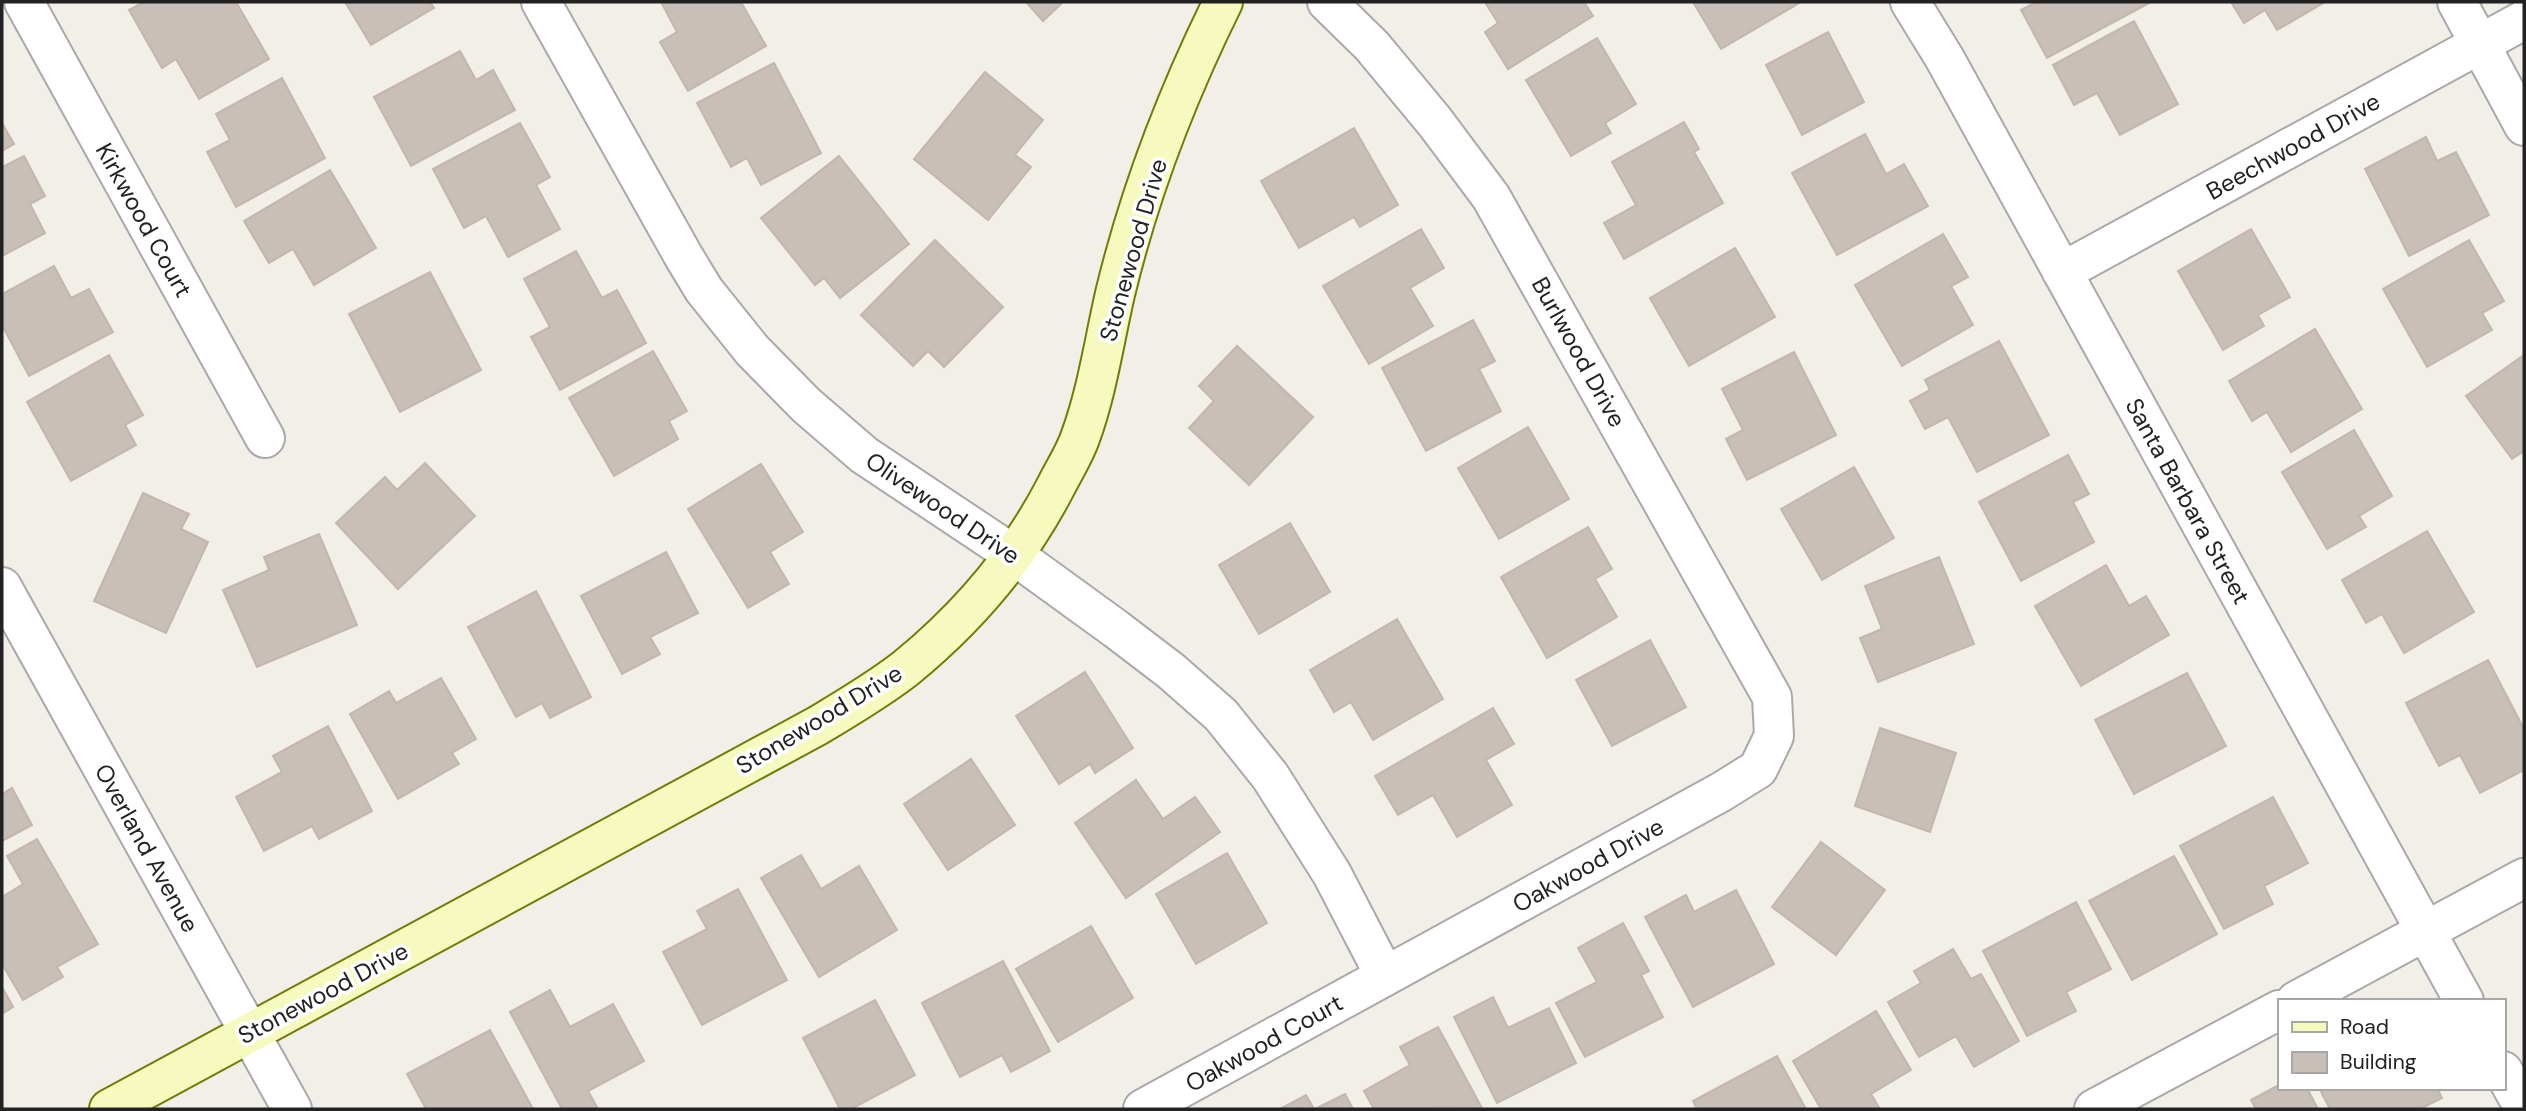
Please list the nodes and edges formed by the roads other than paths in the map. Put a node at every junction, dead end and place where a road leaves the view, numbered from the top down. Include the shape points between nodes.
1 (24, 2) edge
2 (541, 2) edge
3 (1223, 2) edge
4 (1327, 2) edge
5 (1910, 2) edge
6 (2457, 2) edge
7 (2524, 20) edge
8 (2480, 44) junction
9 (2524, 126) edge
10 (2062, 272) junction
11 (265, 438) dead end
12 (1014, 555) junction
13 (2, 587) edge
14 (1774, 736) joint
15 (2524, 878) edge
16 (2425, 932) junction
17 (1385, 976) junction
18 (2300, 999) edge
19 (2463, 999) edge
20 (2278, 1011) edge
21 (250, 1033) junction
22 (2505, 1075) edge
23 (2524, 1108) edge
24 (109, 1109) edge
25 (292, 1109) edge
26 (1143, 1109) edge
27 (2094, 1109) edge

1 - 11 street, Kirkwood Court
2 - 12 street, Olivewood Drive via 704,290 752,350 864,455
3 - 12 street, Stonewood Drive via 1143,194 1080,440
4 - 14 street, Burlwood Drive via 1372,46 1419,103 1504,218 1772,696
5 - 10 street, Santa Barbara Street
6 - 8 street
7 - 8 street, Beechwood Drive
8 - 9 street
8 - 10 street, Beechwood Drive
10 - 16 street, Santa Barbara Street
12 - 17 street, Olivewood Drive via 1138,646 1222,716 1270,776 1332,874
12 - 21 street, Stonewood Drive via 944,635 862,698
13 - 21 street, Overland Avenue
14 - 17 street, Oakwood Drive via 1758,769 1749,775
15 - 16 street
16 - 18 street
16 - 19 street, Santa Barbara Street
17 - 26 street, Oakwood Court
20 - 27 street
21 - 24 street, Stonewood Drive
21 - 25 street, Overland Avenue
22 - 23 street

